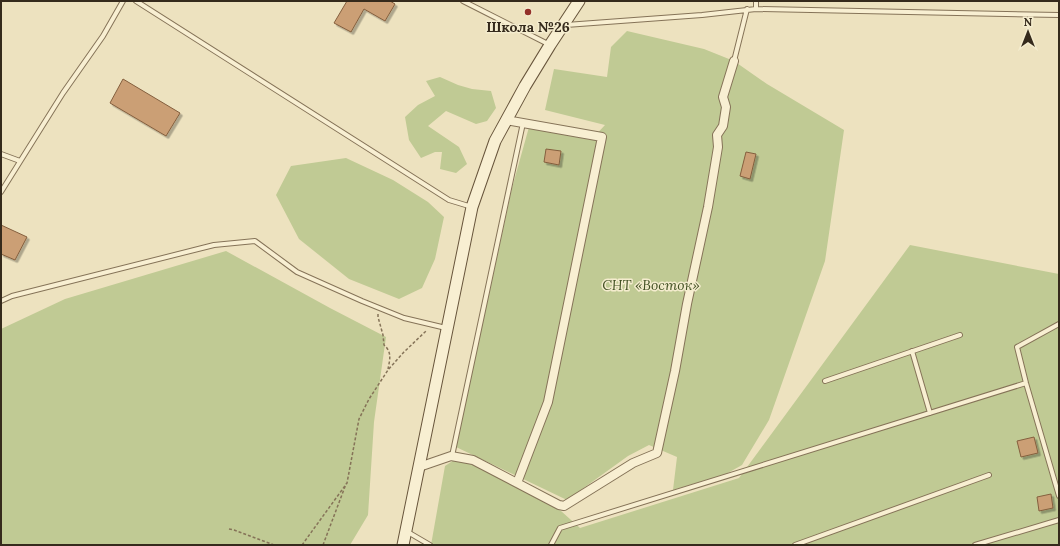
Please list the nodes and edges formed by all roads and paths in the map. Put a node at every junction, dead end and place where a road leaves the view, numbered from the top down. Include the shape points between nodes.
1 (123, 1) edge
2 (136, 1) edge
3 (463, 1) edge
4 (579, 1) edge
5 (756, 1) edge
6 (747, 9) junction
7 (756, 9) junction
8 (1059, 15) edge
9 (564, 25) junction
10 (550, 45) junction
11 (734, 61) joint
12 (506, 120) junction
13 (523, 123) junction
14 (1, 154) edge
15 (20, 161) junction
16 (1, 192) edge
17 (472, 207) junction
18 (1, 301) edge
19 (380, 308) junction
20 (1059, 324) edge
21 (432, 325) junction
22 (447, 328) junction
23 (960, 335) dead end
24 (912, 351) junction
25 (388, 370) junction
26 (825, 381) dead end
27 (1026, 383) junction
28 (930, 413) junction
29 (452, 456) junction
30 (419, 466) junction
31 (990, 475) dead end
32 (347, 483) junction
33 (517, 483) junction
34 (1059, 496) edge
35 (1059, 520) edge
36 (228, 529) dead end
37 (406, 531) junction
38 (274, 545) edge
39 (302, 545) edge
40 (323, 545) edge
41 (403, 545) edge
42 (430, 545) edge
43 (551, 545) edge
44 (795, 545) edge
45 (975, 545) edge

1 - 15 lane via 103,36
2 - 17 lane via 449,200
3 - 10 lane
4 - 9 main road
5 - 7 lane
6 - 7 lane
6 - 9 lane via 702,15
6 - 11 lane
7 - 8 lane
9 - 10 main road
10 - 12 main road
11 - 33 street via 723,97 726,107 723,126 717,135 718,147 708,207 657,453 633,463 564,506
12 - 13 street
12 - 17 main road via 495,141
13 - 29 lane
13 - 33 street via 602,137 548,402
14 - 15 lane
15 - 16 lane
17 - 22 main road
18 - 19 lane via 12,296 214,245 255,241 297,272
19 - 21 lane via 404,318
19 - 25 path via 378,317 384,345 390,356
20 - 27 lane via 1017,347
21 - 22 lane
21 - 25 path
22 - 30 main road
23 - 24 lane
24 - 26 lane
24 - 28 lane
25 - 32 path via 359,419
27 - 28 lane
27 - 34 lane
28 - 43 lane via 560,528
29 - 30 street
29 - 33 street via 473,460
30 - 37 main road
31 - 44 lane
32 - 39 path
32 - 40 path
35 - 45 lane
36 - 38 path
37 - 41 main road
37 - 42 lane

